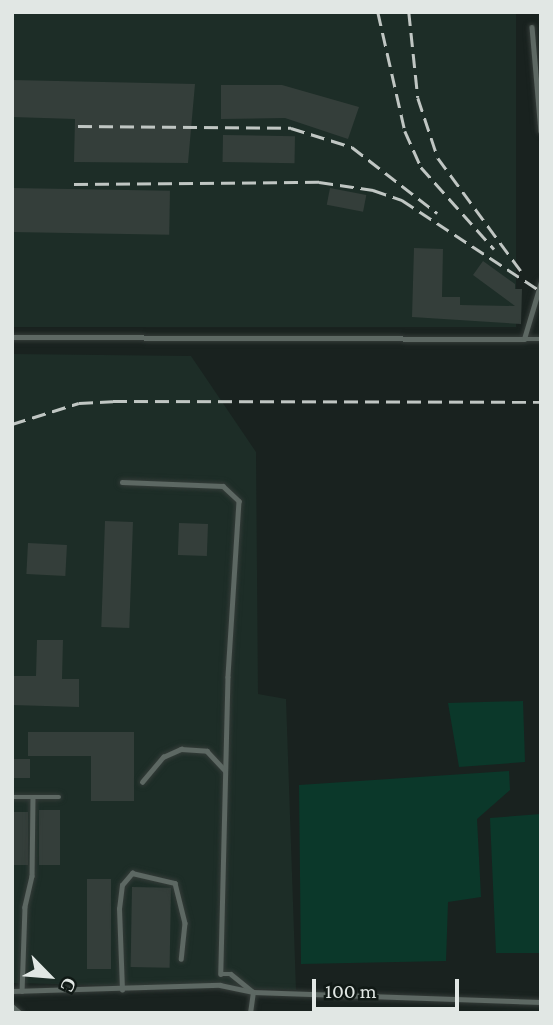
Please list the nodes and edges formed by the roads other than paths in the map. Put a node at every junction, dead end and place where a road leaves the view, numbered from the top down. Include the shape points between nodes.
1 (532, 27) dead end
2 (541, 131) edge
3 (541, 282) edge
4 (12, 337) edge
5 (524, 339) junction
6 (541, 339) edge
7 (122, 482) dead end
8 (226, 771) junction
9 (142, 782) dead end
10 (12, 797) edge
11 (33, 797) junction
12 (59, 797) dead end
13 (181, 959) dead end
14 (221, 974) junction
15 (220, 985) junction
16 (122, 990) junction
17 (12, 991) edge
18 (22, 991) junction
19 (253, 992) junction
20 (541, 1002) edge
21 (12, 1006) edge
22 (20, 1013) edge
23 (250, 1013) edge

1 - 2 lane
3 - 5 lane
4 - 5 lane
5 - 6 lane
7 - 8 lane via 223,486 239,501
8 - 9 lane via 208,751 181,749 163,757
8 - 14 lane
10 - 11 lane
11 - 12 lane
11 - 18 lane
13 - 16 lane via 185,923 175,883 132,873 122,885 119,909
14 - 15 lane
14 - 19 lane via 231,974
15 - 16 lane
15 - 19 lane
16 - 18 lane
17 - 18 lane
19 - 20 lane
19 - 23 lane
21 - 22 lane

